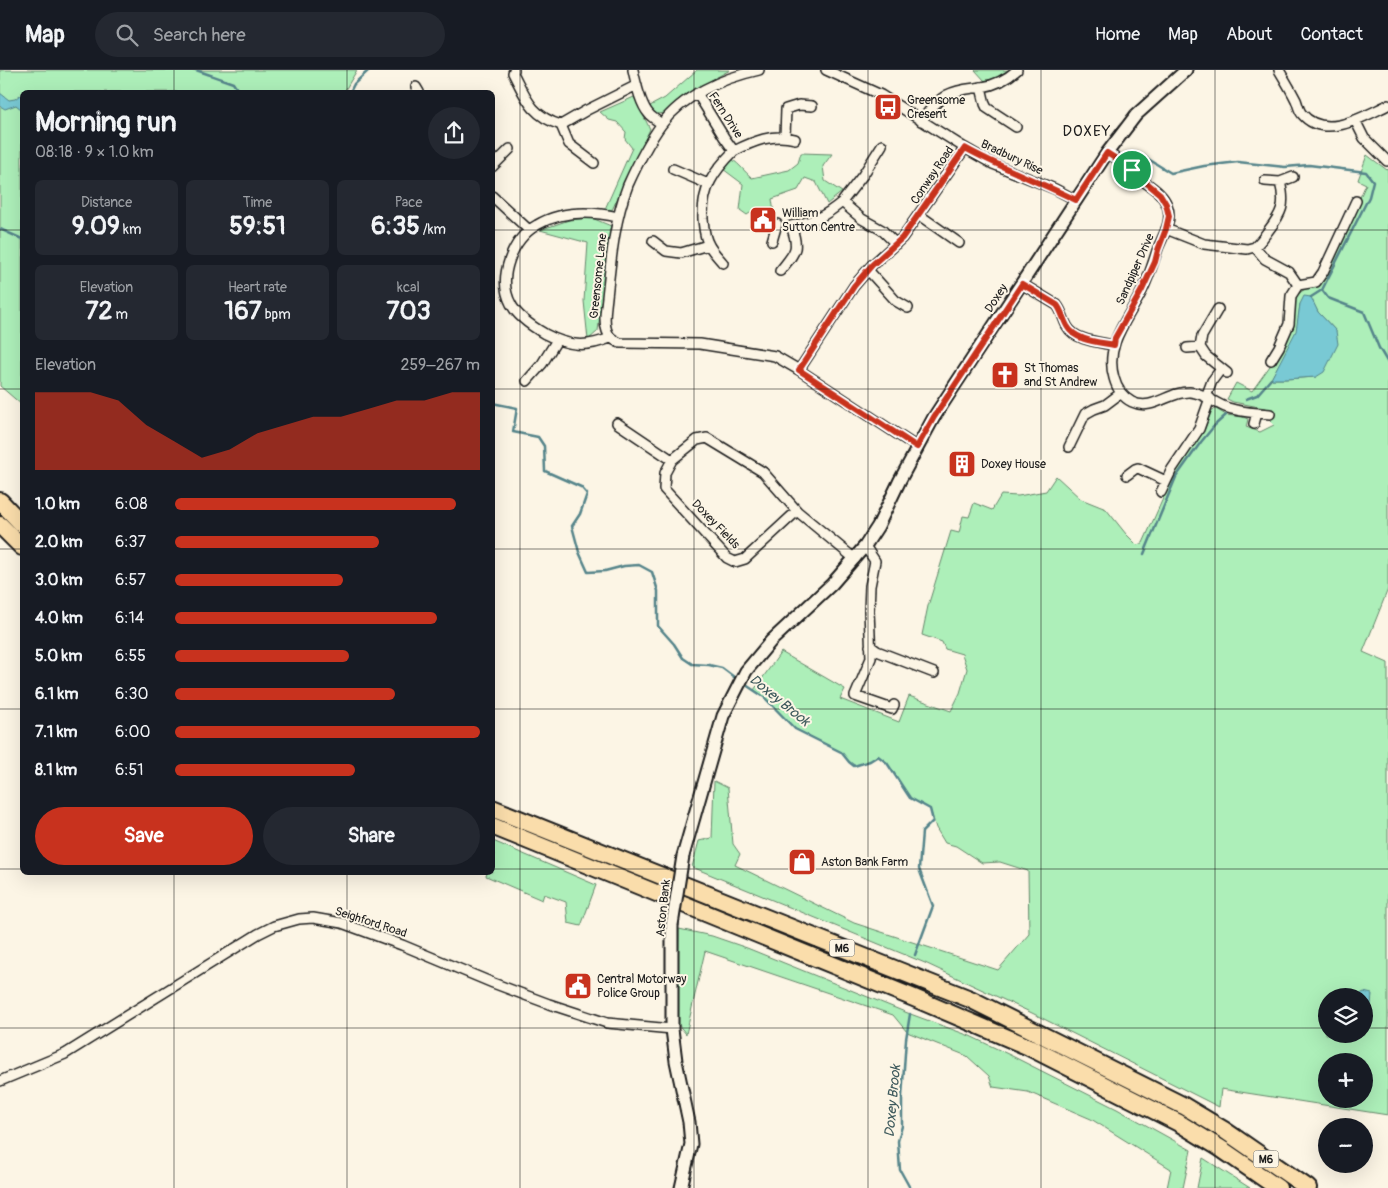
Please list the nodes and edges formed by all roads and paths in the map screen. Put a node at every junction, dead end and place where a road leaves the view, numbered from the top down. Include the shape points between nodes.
1 (514, 70) edge
2 (633, 70) edge
3 (758, 70) edge
4 (826, 70) edge
5 (1017, 70) edge
6 (1186, 70) edge
7 (1279, 70) edge
8 (636, 85) junction
9 (981, 87) junction
10 (697, 93) junction
11 (1388, 105) edge
12 (812, 106) dead end
13 (1355, 120) junction
14 (921, 121) junction
15 (662, 124) junction
16 (561, 125) junction
17 (1016, 127) dead end
18 (785, 136) junction
19 (795, 139) dead end
20 (882, 145) dead end
21 (965, 148) junction
22 (510, 149) dead end
23 (734, 151) junction
24 (1107, 153) junction
25 (502, 157) junction
26 (1387, 161) dead end
27 (594, 163) dead end
28 (495, 164) edge
29 (510, 165) dead end
30 (673, 169) dead end
31 (1294, 177) dead end
32 (1265, 181) dead end
33 (1280, 182) junction
34 (708, 184) junction
35 (495, 199) edge
36 (1076, 200) junction
37 (1356, 201) dead end
38 (842, 202) junction
39 (919, 215) junction
40 (618, 217) junction
41 (777, 224) dead end
42 (1166, 229) junction
43 (528, 230) junction
44 (653, 241) dead end
45 (772, 241) dead end
46 (959, 243) dead end
47 (708, 244) junction
48 (896, 244) junction
49 (1254, 247) junction
50 (723, 263) dead end
51 (868, 270) junction
52 (780, 271) dead end
53 (1022, 284) junction
54 (1298, 285) junction
55 (908, 308) dead end
56 (1218, 309) dead end
57 (610, 338) junction
58 (556, 340) junction
59 (1114, 345) junction
60 (1200, 346) junction
61 (1187, 348) dead end
62 (1271, 360) dead end
63 (799, 370) junction
64 (526, 381) dead end
65 (1121, 393) junction
66 (1208, 398) junction
67 (1257, 413) junction
68 (1270, 414) dead end
69 (617, 423) dead end
70 (1254, 424) dead end
71 (917, 447) junction
72 (1069, 447) dead end
73 (672, 460) junction
74 (1127, 475) dead end
75 (1166, 480) junction
76 (1161, 492) dead end
77 (0, 502) edge
78 (798, 511) junction
79 (20, 522) edge
80 (0, 525) edge
81 (20, 545) edge
82 (865, 546) junction
83 (855, 559) junction
84 (870, 646) junction
85 (934, 673) dead end
86 (894, 705) dead end
87 (495, 809) edge
88 (495, 827) edge
89 (672, 1029) junction
90 (0, 1081) edge
91 (681, 1188) edge
92 (1278, 1188) edge
93 (1308, 1188) edge

1 - 16 street via 525,98 536,112
2 - 8 street
3 - 10 street, Greensome Lane
4 - 14 street via 881,95
5 - 9 street via 1001,81
6 - 24 street, Doxey via 1136,115
7 - 13 street via 1301,113 1309,121 1326,126
8 - 15 street via 644,107
8 - 16 street
9 - 14 street via 948,95
9 - 17 street via 987,108
10 - 15 street, Greensome Lane
10 - 23 street, Fern Drive
11 - 13 street
12 - 18 street via 786,109
13 - 26 street via 1364,138
14 - 21 street
15 - 40 street, Greensome Lane via 628,186
16 - 27 street via 569,144
18 - 19 street, Fern Drive
18 - 23 street, Fern Drive via 761,139
20 - 38 street
21 - 36 street, Bradbury Rise via 993,164
21 - 39 street, Conway Road
22 - 25 street
23 - 34 street, Fern Drive
24 - 36 street, Doxey
24 - 42 street, Sandpiper Drive via 1163,198 1169,216
25 - 28 street
25 - 29 street
30 - 34 street
31 - 33 street
32 - 33 street
33 - 49 street via 1282,209
34 - 47 street, Fern Drive via 703,211
35 - 43 street
36 - 53 street, Doxey
37 - 54 street via 1323,272 1316,282
38 - 48 street
38 - 52 street via 810,222 791,226 797,241 793,254
39 - 46 street, Conway Road
39 - 48 street, Conway Road
40 - 43 street via 595,213 568,214 550,218
40 - 57 street, Greensome Lane via 605,319
41 - 45 street
42 - 49 street via 1204,244
42 - 59 street, Sandpiper Drive via 1155,262
43 - 58 street via 505,271 506,288 511,305 522,317
44 - 47 street via 666,251 682,253
47 - 50 street, Fern Drive
48 - 51 street, Conway Road
49 - 54 street via 1265,259 1289,272
51 - 55 street via 896,301
51 - 63 street, Conway Road
53 - 59 street via 1057,305 1073,333
53 - 71 street, Doxey
54 - 62 street via 1291,296 1289,324
56 - 60 street via 1202,336
57 - 58 street via 589,345
57 - 63 street via 628,344 700,344 764,354 775,356
58 - 64 street via 542,364
59 - 65 street, Sandpiper Drive via 1112,374
60 - 61 street
60 - 66 street via 1206,356 1224,371 1212,381
63 - 71 street
65 - 66 street via 1142,405 1190,392
65 - 72 street via 1085,414
66 - 67 street via 1228,408
66 - 75 street via 1199,429
67 - 68 street
67 - 70 street
69 - 73 street
71 - 82 street, Doxey
73 - 78 street via 697,440 707,438 763,472
73 - 78 street, Doxey Fields via 665,473 664,489 727,558 735,562 745,559
74 - 75 street via 1138,468
75 - 76 street
77 - 79 highway
78 - 83 street
80 - 81 highway
82 - 83 street, Doxey
82 - 84 street via 875,561 868,611
83 - 89 street, Aston Bank, bridge via 771,640 746,671 723,716 683,856 672,925
84 - 85 street
84 - 86 street via 871,658 855,696 892,709
87 - 93 highway, M6 via 970,999 1184,1106
88 - 92 highway, M6 via 1029,1047 1179,1123
89 - 90 street, Seighford Road via 607,1023 493,983 342,923 299,919 258,934 65,1054
89 - 91 street, Aston Bank via 691,1144

